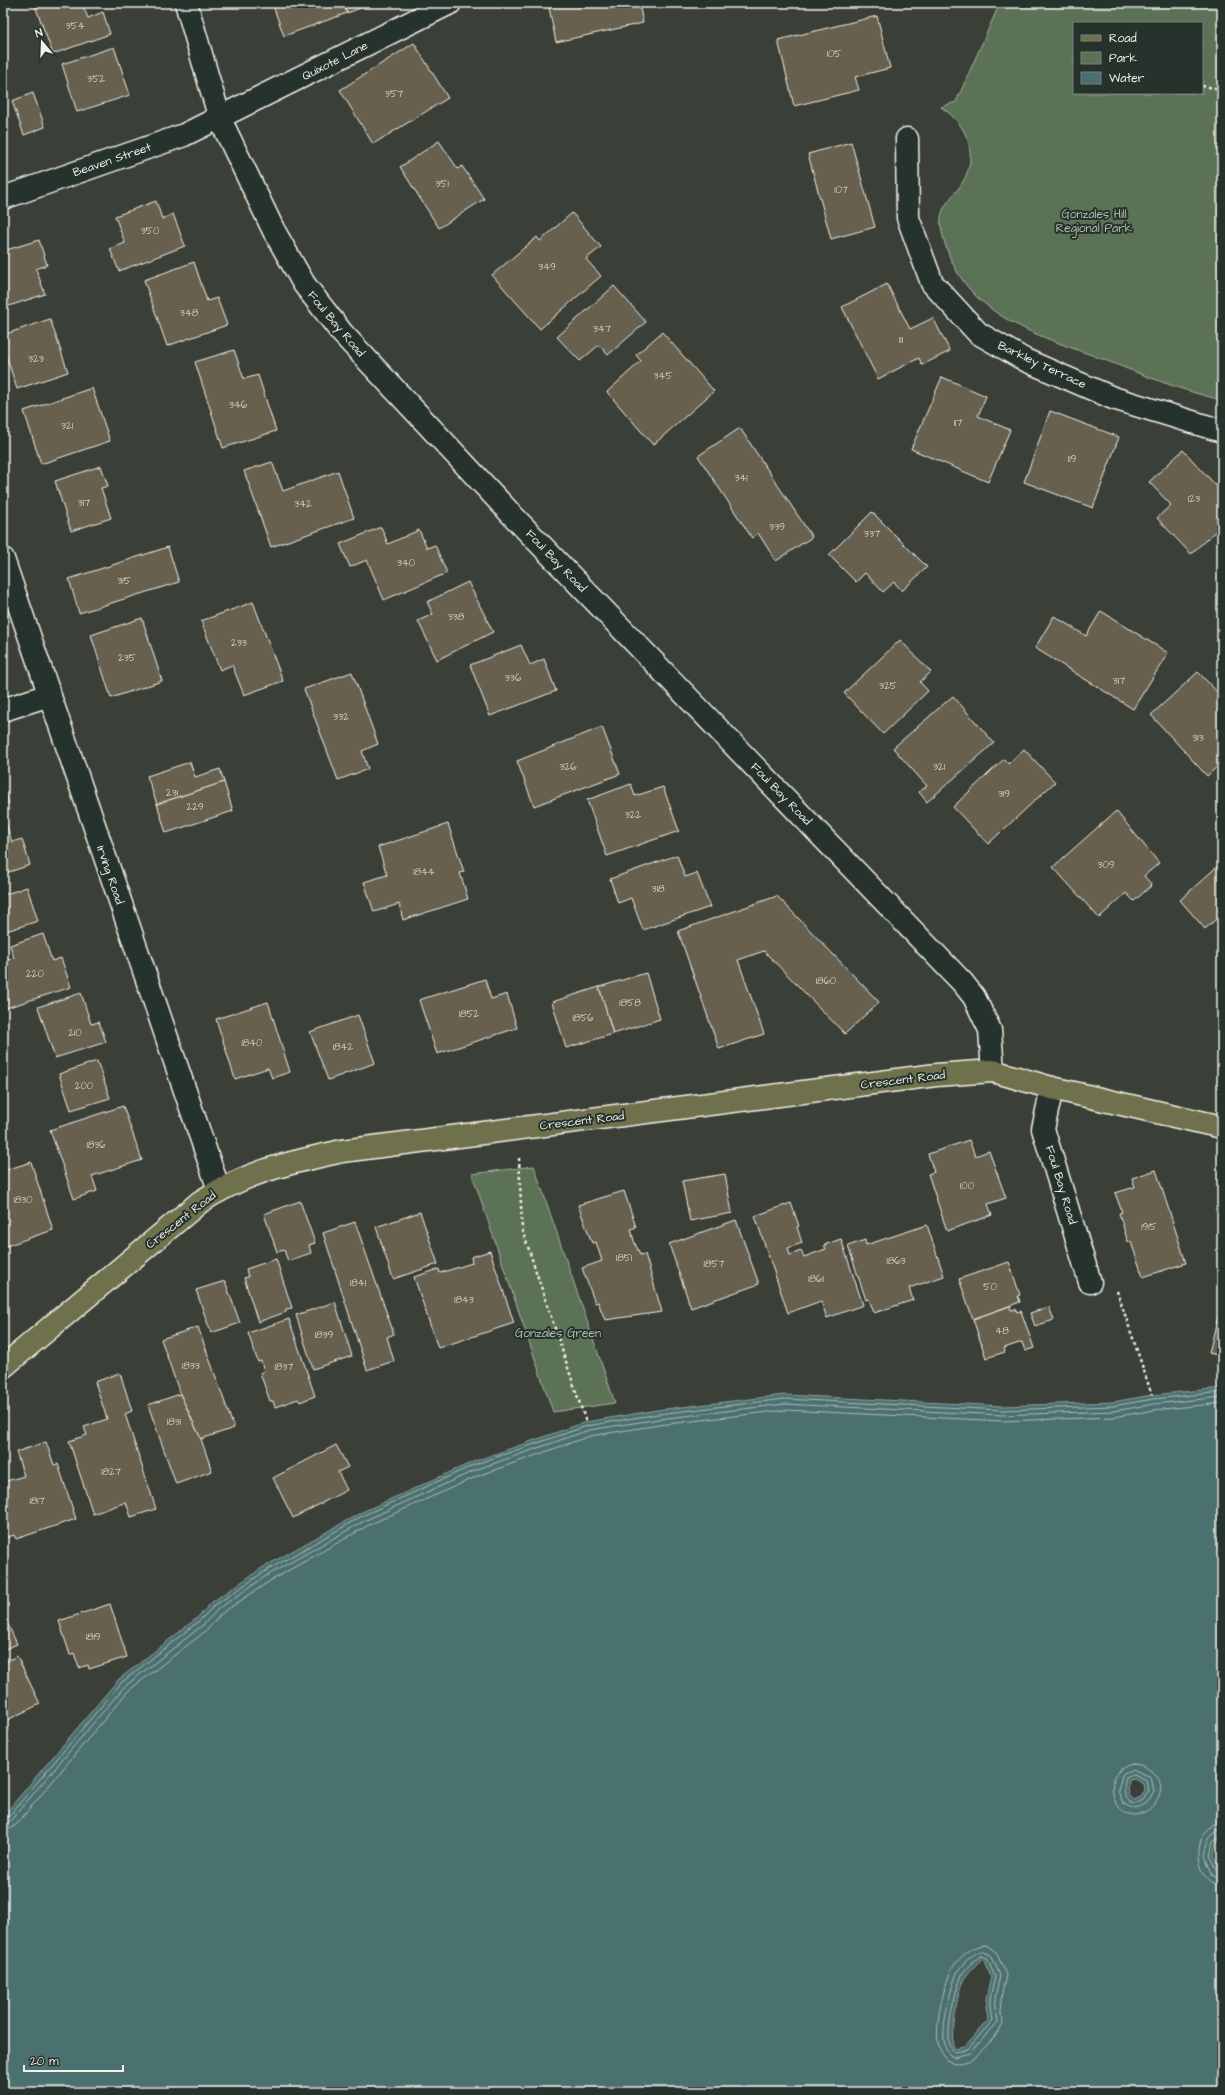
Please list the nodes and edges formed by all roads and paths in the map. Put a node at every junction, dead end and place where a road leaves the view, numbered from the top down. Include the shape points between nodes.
1 (186, 3) edge
2 (450, 3) edge
3 (1203, 86) edge
4 (1222, 89) edge
5 (220, 119) junction
6 (907, 139) dead end
7 (3, 198) edge
8 (1222, 431) edge
9 (3, 559) edge
10 (49, 695) junction
11 (3, 710) edge
12 (993, 1071) junction
13 (1052, 1088) junction
14 (1222, 1127) edge
15 (517, 1129) junction
16 (218, 1190) junction
17 (1090, 1282) dead end
18 (1116, 1288) dead end
19 (3, 1367) edge
20 (1152, 1395) dead end
21 (586, 1422) dead end

1 - 5 street, Foul Bay Road
2 - 5 street, Quixote Lane
3 - 4 path
5 - 7 street, Beaven Street via 184,135
5 - 12 street, Foul Bay Road via 274,231 304,284 342,334 513,516 963,983 974,997 990,1030
6 - 8 street, Barkley Terrace via 908,218 932,283 978,333 1025,360 1113,398
9 - 10 street, Irving Road
10 - 11 street
10 - 16 street, Irving Road
12 - 13 main road, Crescent Road
12 - 15 main road, Crescent Road via 936,1075
13 - 14 main road, Crescent Road
13 - 17 street, Foul Bay Road via 1044,1129
15 - 16 main road, Crescent Road via 342,1151 267,1168
15 - 21 path via 522,1230
16 - 19 main road, Crescent Road via 200,1202
18 - 20 path

